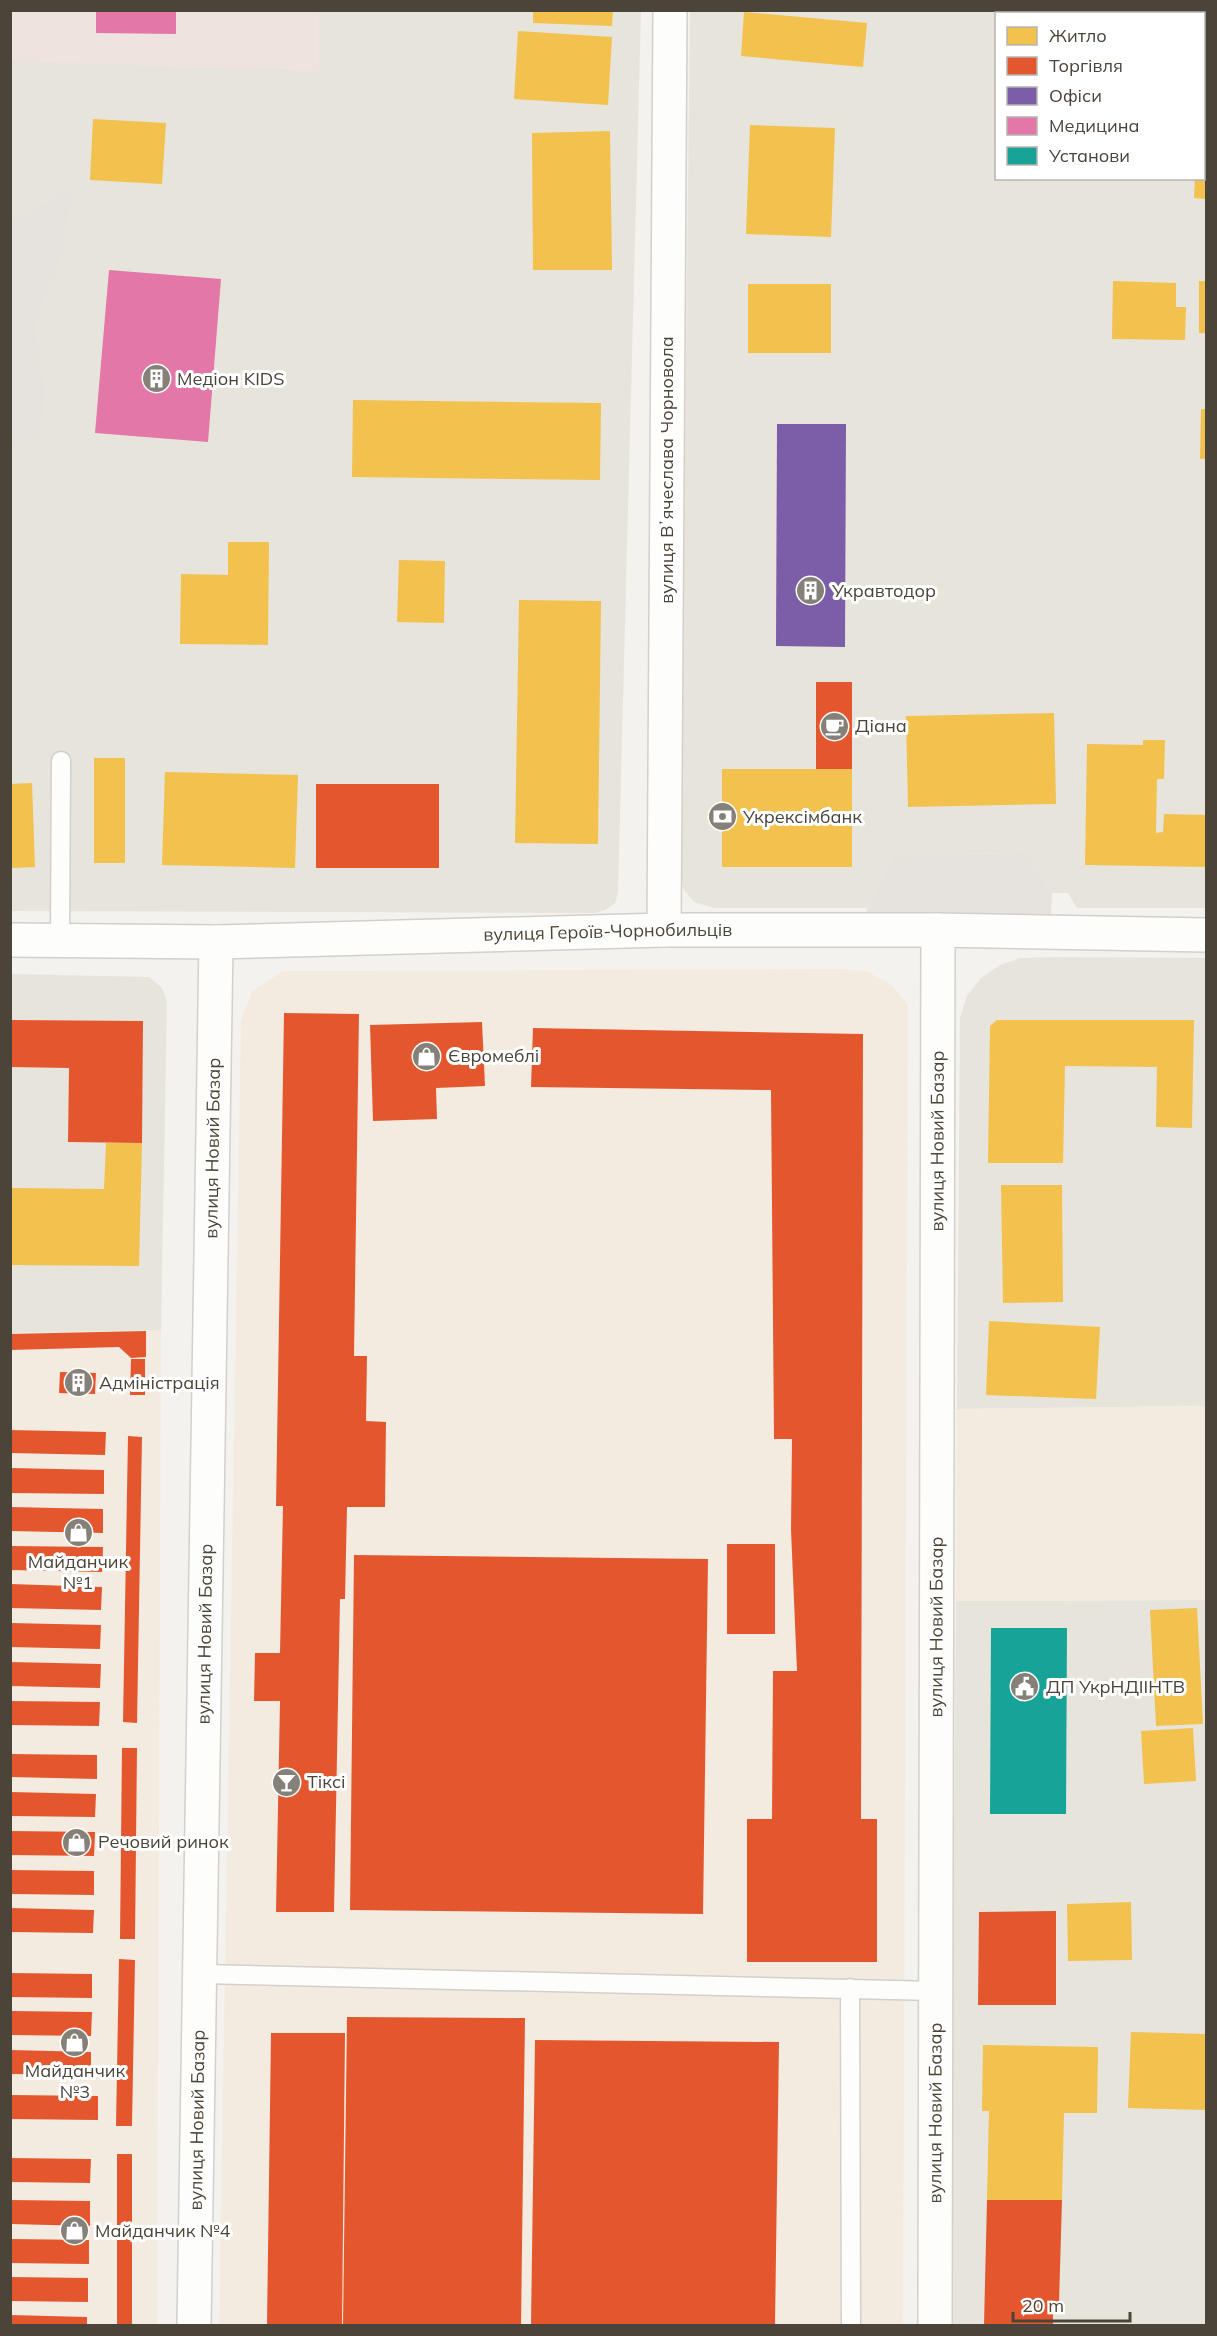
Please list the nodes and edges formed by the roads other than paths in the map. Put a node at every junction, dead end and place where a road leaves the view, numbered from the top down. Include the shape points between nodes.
1 (670, 10) edge
2 (61, 761) dead end
3 (664, 930) junction
4 (938, 930) junction
5 (1206, 935) edge
6 (10, 940) edge
7 (60, 941) junction
8 (216, 942) junction
9 (200, 1974) junction
10 (850, 1988) junction
11 (936, 1991) junction
12 (194, 2325) edge
13 (851, 2325) edge
14 (935, 2325) edge

1 - 3 street, вулиця Вʼячеслава Чорновола
2 - 7 lane
3 - 4 street, вулиця Героїв-Чорнобильців
3 - 8 street, вулиця Героїв-Чорнобильців
4 - 5 street, вулиця Героїв-Чорнобильців
4 - 11 street, вулиця Новий Базар
6 - 7 street, вулиця Героїв-Чорнобильців
7 - 8 street, вулиця Героїв-Чорнобильців
8 - 9 street, вулиця Новий Базар
9 - 10 lane
9 - 12 street, вулиця Новий Базар
10 - 11 lane
10 - 13 lane
11 - 14 street, вулиця Новий Базар

